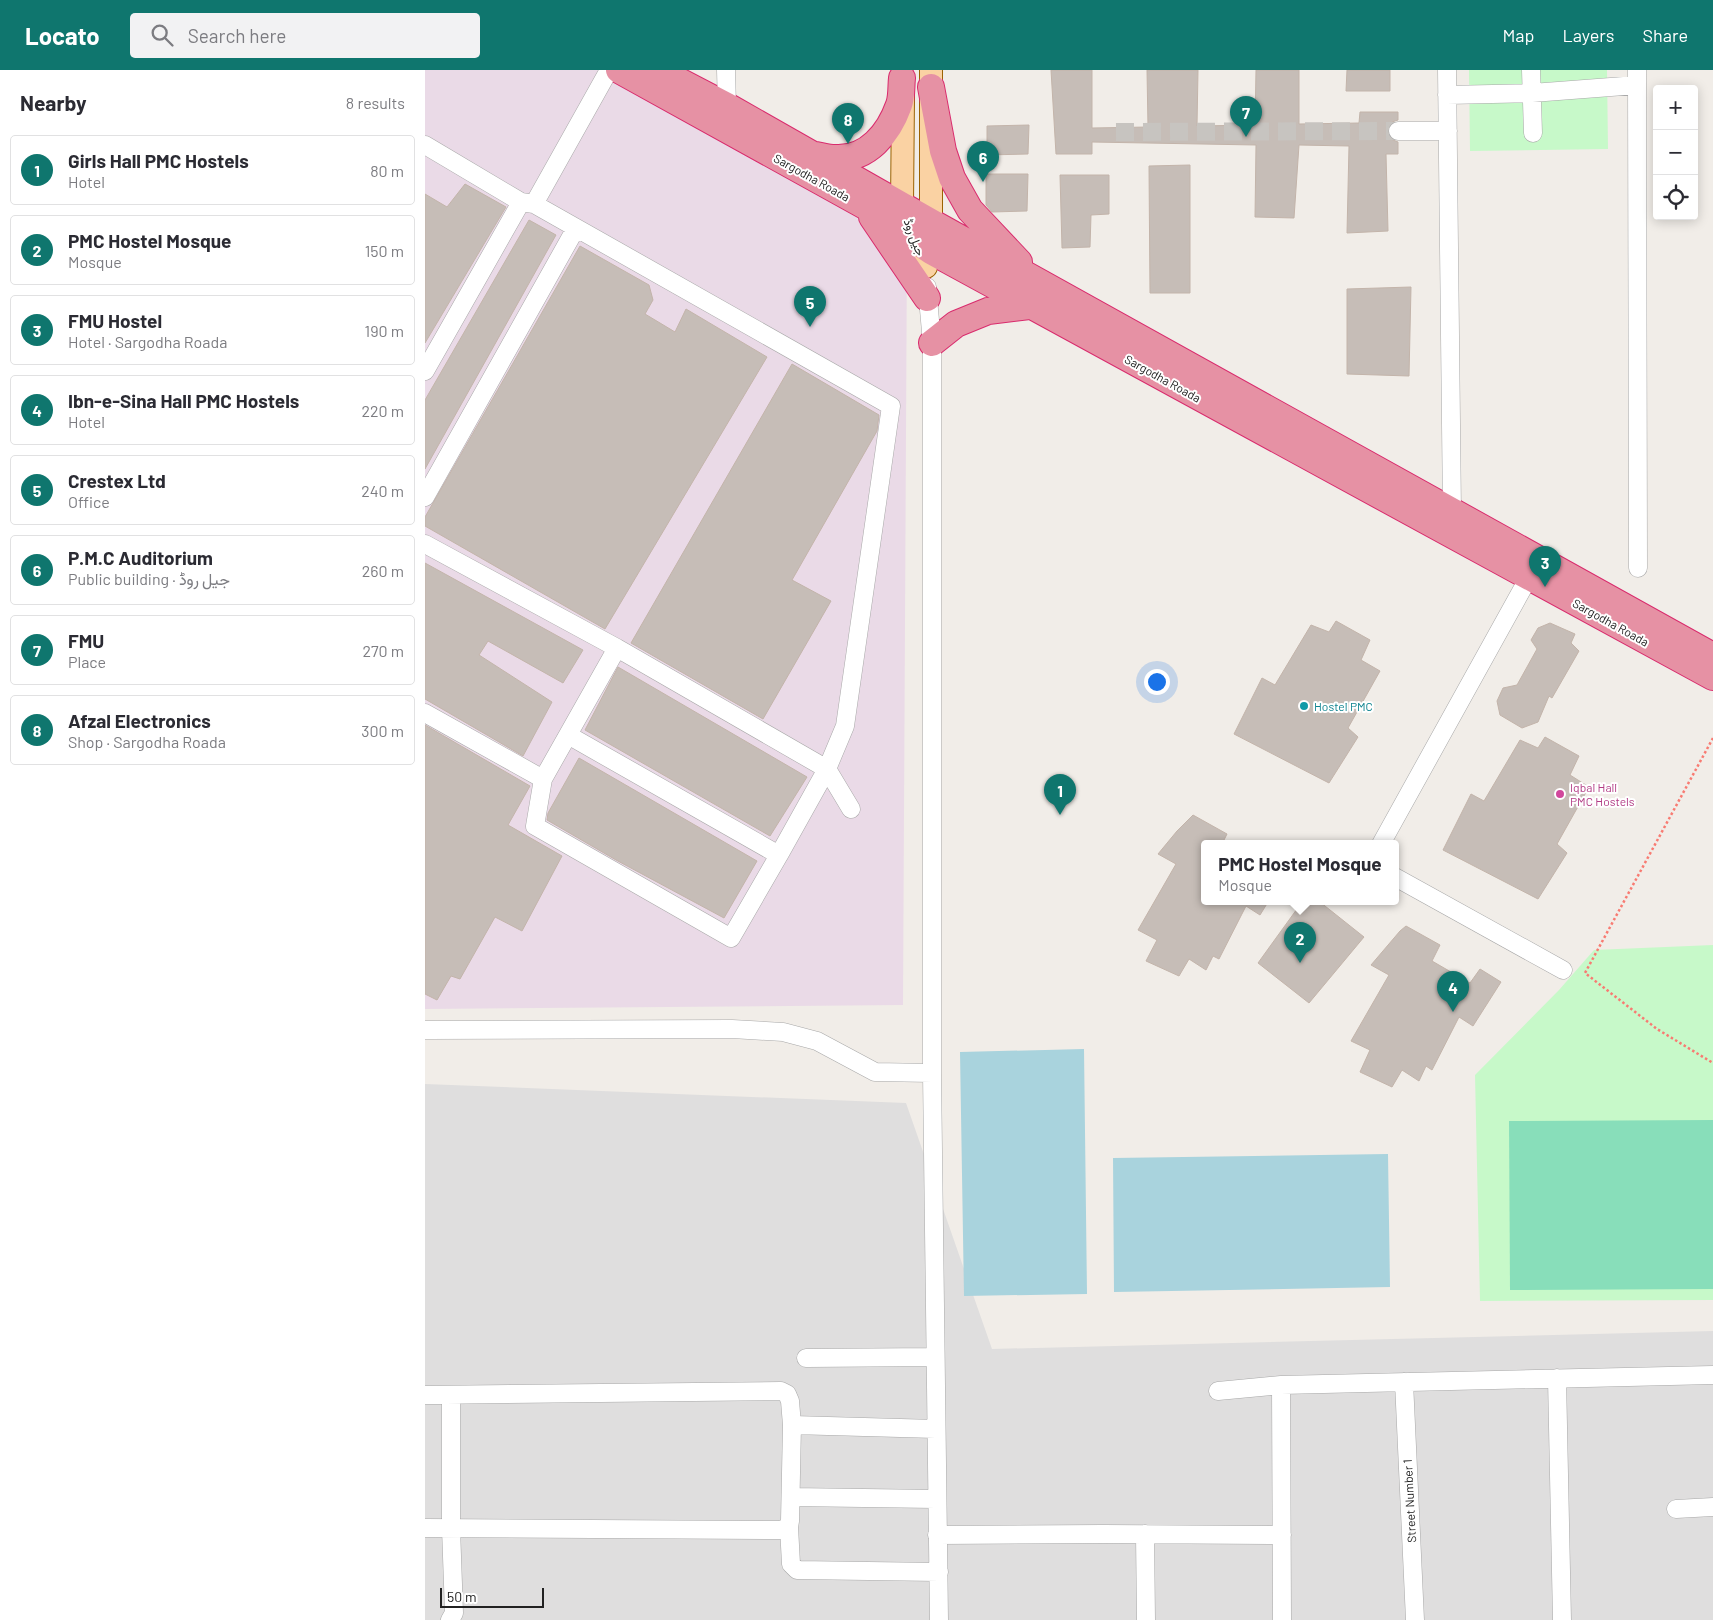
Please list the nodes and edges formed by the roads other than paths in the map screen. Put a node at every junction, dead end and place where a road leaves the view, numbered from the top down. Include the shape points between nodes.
1 (609, 70) edge
2 (619, 70) edge
3 (658, 70) edge
4 (726, 70) edge
5 (1447, 70) edge
6 (1531, 70) edge
7 (902, 74) edge
8 (931, 78) edge
9 (1637, 78) edge
10 (1532, 93) junction
11 (1447, 95) junction
12 (727, 106) junction
13 (1398, 131) tunnel mouth
14 (1448, 131) junction
15 (1533, 133) dead end
16 (793, 144) junction
17 (425, 145) edge
18 (527, 203) junction
19 (865, 206) junction
20 (903, 206) junction
21 (576, 228) junction
22 (926, 245) junction
23 (1035, 294) junction
24 (927, 298) junction
25 (932, 343) junction
26 (425, 371) edge
27 (425, 497) edge
28 (1452, 512) junction
29 (425, 544) edge
30 (1638, 568) dead end
31 (1529, 577) junction
32 (617, 648) junction
33 (1713, 656) edge
34 (1713, 677) edge
35 (425, 713) edge
36 (568, 735) junction
37 (827, 768) junction
38 (543, 779) junction
39 (851, 809) dead end
40 (1383, 840) edge
41 (779, 855) junction
42 (1399, 879) edge
43 (1563, 970) dead end
44 (425, 1030) edge
45 (932, 1073) junction
46 (935, 1357) junction
47 (807, 1358) dead end
48 (1713, 1374) edge
49 (1557, 1378) junction
50 (1404, 1382) junction
51 (1281, 1385) junction
52 (1218, 1392) dead end
53 (425, 1395) edge
54 (451, 1395) junction
55 (792, 1425) junction
56 (936, 1429) junction
57 (791, 1498) junction
58 (936, 1499) junction
59 (1713, 1507) edge
60 (1676, 1509) dead end
61 (789, 1527) junction
62 (425, 1528) edge
63 (451, 1528) junction
64 (1145, 1534) junction
65 (937, 1535) junction
66 (1282, 1535) junction
67 (939, 1572) junction
68 (450, 1620) edge
69 (939, 1620) edge
70 (1145, 1620) edge
71 (1282, 1620) edge
72 (1415, 1620) edge
73 (1562, 1620) edge

1 - 18 street
2 - 19 highway, Sargodha Roada
3 - 12 highway, Sargodha Roada
4 - 12 street
5 - 11 street
6 - 10 street
7 - 16 highway via 899,104 873,147 860,154 837,158 813,155
7 - 20 main road, جیل روڈ
8 - 22 main road, جیل روڈ
8 - 23 highway via 943,151 952,178 970,210
9 - 10 street
9 - 30 street
10 - 11 street
10 - 15 street
11 - 14 street
12 - 16 highway, Sargodha Roada
13 - 14 street
14 - 28 street
16 - 20 highway, Sargodha Roada
17 - 18 street
18 - 21 street
18 - 26 street
19 - 22 highway, Sargodha Roada
19 - 24 highway
20 - 22 highway, Sargodha Roada
21 - 27 street
21 - 37 street via 891,406 845,726
22 - 23 highway, Sargodha Roada
22 - 24 street
23 - 25 highway via 956,324
23 - 28 highway, Sargodha Roada
23 - 31 highway, Sargodha Roada
24 - 25 street
25 - 45 street
28 - 33 highway, Sargodha Roada
29 - 32 street
31 - 34 highway, Sargodha Roada
31 - 40 street
32 - 36 street
32 - 37 street
35 - 38 street
36 - 38 street
36 - 41 street
37 - 39 street
37 - 41 street
38 - 41 street via 535,826 731,938
42 - 43 street
44 - 45 street via 732,1029 783,1032 817,1040 875,1072
45 - 46 street
46 - 47 street
46 - 56 street
48 - 49 street
49 - 50 street
49 - 73 street
50 - 51 street
50 - 72 street, Street Number 1
51 - 52 street
51 - 66 street
53 - 54 street
54 - 55 street via 781,1391 790,1400
54 - 63 street
55 - 56 street
55 - 57 street
56 - 58 street
57 - 58 street
57 - 61 street
58 - 65 street
59 - 60 street
61 - 63 street via 780,1530
61 - 67 street via 791,1564 797,1570
62 - 63 street
63 - 68 street via 454,1613
64 - 65 street
64 - 66 street
64 - 70 street
65 - 67 street
66 - 71 street
67 - 69 street

